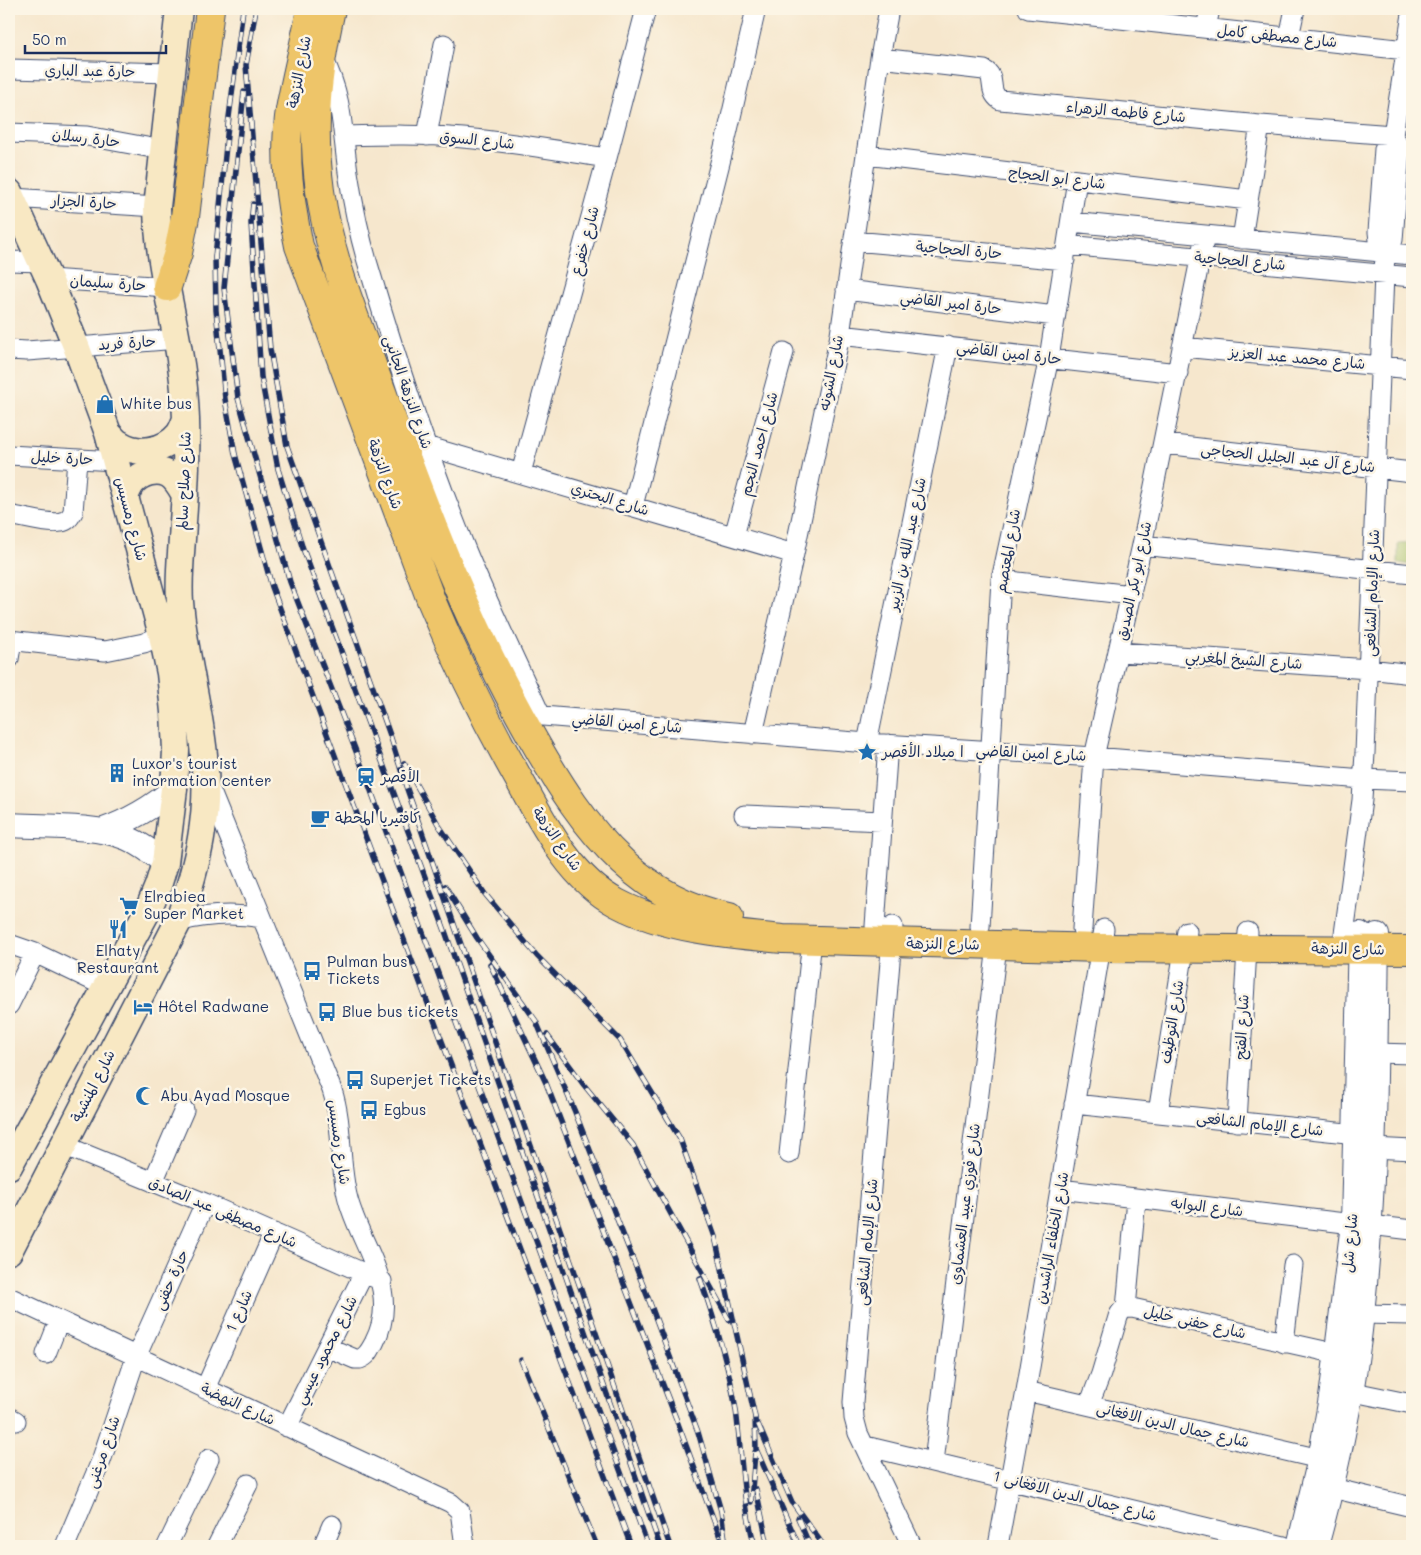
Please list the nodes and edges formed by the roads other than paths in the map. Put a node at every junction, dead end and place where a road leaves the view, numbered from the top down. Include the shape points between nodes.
1 (179, 9) edge
2 (210, 9) edge
3 (297, 9) edge
4 (311, 9) edge
5 (331, 9) edge
6 (646, 9) edge
7 (756, 9) edge
8 (889, 9) edge
9 (1028, 9) edge
10 (1210, 9) edge
11 (1295, 9) edge
12 (1097, 13) edge
13 (1412, 14) edge
14 (1206, 28) junction
15 (1290, 37) junction
16 (444, 44) dead end
17 (1406, 50) junction
18 (312, 51) junction
19 (880, 58) junction
20 (9, 69) edge
21 (172, 73) junction
22 (1260, 125) junction
23 (1400, 125) edge
24 (9, 132) edge
25 (345, 136) junction
26 (427, 136) junction
27 (163, 150) junction
28 (866, 155) junction
29 (607, 158) junction
30 (1078, 180) junction
31 (10, 195) edge
32 (1248, 200) junction
33 (157, 207) junction
34 (1070, 222) junction
35 (1205, 235) junction
36 (330, 238) junction
37 (1242, 239) junction
38 (854, 241) junction
39 (300, 246) junction
40 (1066, 252) junction
41 (1385, 252) junction
42 (1412, 254) edge
43 (1201, 257) junction
44 (9, 261) edge
45 (46, 270) junction
46 (1384, 274) junction
47 (1412, 277) edge
48 (167, 287) junction
49 (846, 290) junction
50 (1055, 316) junction
51 (840, 335) junction
52 (178, 339) junction
53 (76, 346) junction
54 (948, 346) junction
55 (1182, 347) junction
56 (9, 350) edge
57 (784, 352) dead end
58 (1049, 358) junction
59 (1380, 365) junction
60 (1412, 369) edge
61 (1178, 372) junction
62 (186, 419) junction
63 (108, 433) junction
64 (1164, 444) junction
65 (426, 446) junction
66 (9, 455) edge
67 (77, 459) junction
68 (115, 461) junction
69 (1377, 468) junction
70 (1412, 472) edge
71 (521, 473) junction
72 (185, 496) junction
73 (125, 497) junction
74 (633, 506) junction
75 (9, 515) edge
76 (734, 536) junction
77 (1142, 545) junction
78 (794, 554) junction
79 (1372, 570) junction
80 (1412, 574) edge
81 (1001, 580) junction
82 (1132, 595) junction
83 (162, 635) junction
84 (10, 640) edge
85 (1119, 652) junction
86 (9, 659) edge
87 (1368, 669) junction
88 (1412, 674) edge
89 (530, 715) junction
90 (754, 734) junction
91 (867, 743) junction
92 (888, 744) junction
93 (990, 751) junction
94 (1094, 757) junction
95 (1363, 779) junction
96 (206, 780) junction
97 (1412, 781) edge
98 (174, 789) junction
99 (744, 814) dead end
100 (882, 821) junction
101 (9, 825) edge
102 (101, 831) junction
103 (601, 839) junction
104 (165, 863) junction
105 (574, 868) junction
106 (670, 910) junction
107 (262, 918) junction
108 (178, 922) junction
109 (887, 932) junction
110 (1412, 934) edge
111 (1096, 935) junction
112 (989, 936) junction
113 (812, 940) junction
114 (1185, 940) junction
115 (1247, 940) junction
116 (1363, 940) junction
117 (9, 944) edge
118 (1412, 950) edge
119 (35, 953) junction
120 (106, 987) junction
121 (1367, 998) junction
122 (9, 1005) edge
123 (1375, 1053) junction
124 (1412, 1054) edge
125 (1074, 1104) junction
126 (184, 1110) dead end
127 (1158, 1113) junction
128 (1237, 1122) junction
129 (1364, 1141) junction
130 (63, 1145) junction
131 (1412, 1150) edge
132 (789, 1154) dead end
133 (9, 1164) edge
134 (153, 1182) junction
135 (1060, 1188) junction
136 (1136, 1198) junction
137 (205, 1203) junction
138 (1361, 1224) junction
139 (1412, 1230) edge
140 (274, 1233) junction
141 (9, 1250) edge
142 (1293, 1265) dead end
143 (364, 1273) junction
144 (382, 1281) junction
145 (9, 1297) edge
146 (1126, 1308) junction
147 (1362, 1314) junction
148 (1412, 1315) edge
149 (59, 1321) junction
150 (1284, 1343) junction
151 (327, 1348) junction
152 (46, 1354) dead end
153 (1338, 1354) junction
154 (136, 1357) junction
155 (205, 1389) junction
156 (1342, 1390) junction
157 (1026, 1391) junction
158 (1412, 1404) edge
159 (1089, 1405) junction
160 (287, 1427) junction
161 (865, 1446) junction
162 (1320, 1459) junction
163 (209, 1460) dead end
164 (934, 1462) junction
165 (1010, 1480) junction
166 (248, 1484) dead end
167 (1332, 1488) junction
168 (1412, 1507) edge
169 (332, 1525) dead end
170 (65, 1546) edge
171 (167, 1546) edge
172 (217, 1546) edge
173 (323, 1546) edge
174 (465, 1546) edge
175 (912, 1546) edge
176 (998, 1546) edge
177 (1284, 1546) edge
178 (1299, 1546) edge
179 (1316, 1546) edge

1 - 21 main road, شارع صلاح سالم
2 - 48 main road via 185,217
3 - 18 main road
4 - 18 main road, شارع النزهة
5 - 18 main road, شارع النزهة
6 - 29 street, شارع خفرع
7 - 74 street
8 - 19 street, شارع الشونه
9 - 12 street, شارع مصطفى كامل
10 - 14 street
11 - 15 street
12 - 14 street, شارع مصطفى كامل
13 - 17 street, شارع الإمام الشافعى
14 - 15 street, شارع مصطفى كامل
15 - 17 street, شارع مصطفى كامل
16 - 26 street
17 - 23 street, شارع الإمام الشافعى
18 - 25 street, شارع النزهة الجانبى via 338,94
18 - 36 main road, شارع النزهة via 320,192
18 - 39 main road, شارع النزهة via 290,111 287,153 291,206
19 - 22 street, شارع فاطمه الزهراء via 984,70 992,76 992,90 1000,100
19 - 28 street, شارع الشونه
20 - 21 street, حارة عبد الباري
21 - 27 main road, شارع صلاح سالم
22 - 23 street, شارع فاطمه الزهراء
22 - 32 street
23 - 41 street, شارع الإمام الشافعى via 1384,149 1378,240
24 - 27 street, حارة رسلان via 87,136
25 - 26 street, شارع السوق
25 - 65 street, شارع النزهة الجانبى via 360,237
26 - 29 street, شارع السوق via 501,142
27 - 33 main road, شارع صلاح سالم
28 - 30 street, شارع ابو الحجاج
28 - 38 street, شارع الشونه
29 - 71 street, شارع خفرع
30 - 32 street, شارع ابو الحجاج
30 - 34 street, شارع المعتصم
31 - 33 street, حارة الجزار
31 - 45 main road, شارع رمسيس
32 - 37 street
33 - 48 main road, شارع صلاح سالم via 157,234
34 - 35 street, شارع الحجاجية
34 - 40 street, شارع المعتصم
35 - 37 street, شارع الحجاجية
35 - 43 street, شارع ابو بكر الصديق
36 - 39 main road
36 - 89 main road, شارع النزهة via 340,276 439,544 473,621
37 - 41 street, شارع الحجاجية
38 - 40 street, حارة الحجاجية
38 - 49 street, شارع الشونه
39 - 105 main road, شارع النزهة via 449,644 542,822
40 - 43 street, شارع الحجاجية
40 - 50 street, شارع المعتصم
41 - 42 street, شارع الحجاجية
41 - 46 street, شارع الإمام الشافعى
43 - 46 street, شارع الحجاجية
43 - 55 street, شارع ابو بكر الصديق
44 - 45 street, حارة سليمان
45 - 48 street, حارة سليمان
45 - 53 main road, شارع رمسيس
46 - 47 street, شارع الحجاجية
46 - 59 street, شارع الإمام الشافعى
48 - 52 main road, شارع صلاح سالم
49 - 50 street, حارة امير القاضي
49 - 51 street, شارع الشونه
50 - 58 street, شارع المعتصم
51 - 54 street, حارة امين القاضي
51 - 78 street, شارع الشونه
52 - 53 street, حارة فريد
52 - 62 main road, شارع صلاح سالم
53 - 56 street, حارة فريد
53 - 63 main road, شارع رمسيس
54 - 58 street, حارة امين القاضي
54 - 91 street, شارع عبد الله بن الزبير
55 - 59 street, شارع محمد عبد العزيز
55 - 61 street, شارع ابو بكر الصديق
57 - 76 street, شارع احمد النجم
58 - 61 street, حارة امين القاضي
58 - 81 street, شارع المعتصم
59 - 60 street, شارع محمد عبد العزيز
59 - 69 street, شارع الإمام الشافعى
61 - 64 street, شارع ابو بكر الصديق
62 - 63 main road via 179,434 152,450 135,450 120,444
62 - 72 main road, شارع صلاح سالم
63 - 68 main road, شارع رمسيس
64 - 69 street, شارع آل عبد الجليل الحجاجى
64 - 77 street, شارع ابو بكر الصديق
65 - 71 street, شارع البحتري
65 - 89 street, شارع النزهة الجانبى
66 - 67 street, حارة خليل
67 - 68 street, حارة خليل
67 - 75 street via 73,512 69,518 54,522
68 - 73 main road, شارع رمسيس
69 - 70 street, شارع آل عبد الجليل الحجاجى
69 - 79 street, شارع الإمام الشافعى
71 - 74 street, شارع البحتري
72 - 73 main road via 168,474 155,471 142,474 132,483
72 - 96 main road, شارع صلاح سالم via 180,600
73 - 83 main road, شارع رمسيس
74 - 76 street, شارع البحتري
76 - 78 street, شارع البحتري
77 - 79 street
77 - 82 street, شارع ابو بكر الصديق
78 - 90 street, شارع الشونه
79 - 80 street
79 - 87 street, شارع الإمام الشافعى
81 - 82 street
81 - 93 street, شارع المعتصم
82 - 85 street, شارع ابو بكر الصديق
83 - 84 street via 125,648 105,650
83 - 98 main road, شارع رمسيس via 174,712
84 - 86 street
85 - 87 street, شارع الشيخ المغربي
85 - 94 street, شارع ابو بكر الصديق
87 - 88 street, شارع الشيخ المغربي
87 - 95 street, شارع الإمام الشافعى
89 - 90 street, شارع امين القاضي
89 - 103 main road, شارع النزهة via 570,800
90 - 91 street, شارع امين القاضي
91 - 92 street, شارع امين القاضي
92 - 93 street, شارع امين القاضي
92 - 100 street
93 - 94 street, شارع امين القاضي
93 - 112 street, شارع المعتصم
94 - 95 street, شارع امين القاضي
94 - 111 street, شارع ابو بكر الصديق
95 - 97 street, شارع امين القاضي
95 - 116 street, شارع الإمام الشافعى
96 - 107 street, شارع رمسيس
96 - 108 main road, شارع صلاح سالم via 201,844
98 - 102 street via 140,814
98 - 104 main road, شارع رمسيس
99 - 100 street
100 - 109 street
101 - 102 street
102 - 104 street via 126,838 150,850
103 - 105 main road
103 - 106 main road, شارع النزهة via 648,882
104 - 120 main road via 149,908
105 - 106 main road, شارع النزهة via 615,902 640,914
106 - 109 main road, شارع النزهة via 743,920
106 - 113 main road, شارع النزهة via 740,935
107 - 108 street via 220,914
107 - 144 street, شارع رمسيس via 332,1090 338,1109 341,1164 348,1198 359,1232
108 - 130 main road, شارع المنشية
109 - 112 main road, شارع النزهة
109 - 113 main road, شارع النزهة
109 - 161 street, شارع الإمام الشافعى via 853,1394 854,1418
110 - 116 main road, شارع النزهة
111 - 112 main road, شارع النزهة
111 - 114 main road, شارع النزهة
111 - 125 street, شارع الخلفاء الراشدين
112 - 164 street, شارع فوزي عبيد العشماوى
113 - 132 street
114 - 115 main road, شارع النزهة
114 - 127 street, شارع التوظيف
115 - 116 main road, شارع النزهة
115 - 128 street, شارع الفتح
116 - 118 main road, شارع النزهة
116 - 121 street, شارع شل
117 - 119 street
119 - 120 street
119 - 122 street
120 - 133 main road
121 - 123 street, شارع شل
121 - 129 street, شارع شل
123 - 124 street
123 - 129 street, شارع شل
125 - 127 street, شارع الإمام الشافعى
125 - 135 street, شارع الخلفاء الراشدين
126 - 134 street
127 - 128 street, شارع الإمام الشافعى
128 - 129 street, شارع الإمام الشافعى
129 - 131 street, شارع الإمام الشافعى
129 - 138 street, شارع شل
130 - 134 street, شارع مصطفى عبد الصادق
130 - 141 main road, شارع المنشية
134 - 137 street, شارع مصطفى عبد الصادق
135 - 136 street, شارع البوابه
135 - 157 street, شارع الخلفاء الراشدين
136 - 138 street, شارع البوابه
136 - 146 street
137 - 140 street, شارع مصطفى عبد الصادق
137 - 154 street, حارة حفنى
138 - 139 street, شارع البوابه
138 - 147 street, شارع شل
138 - 153 street, شارع شل
140 - 143 street, شارع مصطفى عبد الصادق
140 - 155 street, شارع 1
142 - 150 street
143 - 144 street, شارع مصطفى عبد الصادق
143 - 151 street, شارع محمود عيسي
144 - 151 street, شارع رمسيس via 383,1319 368,1354 360,1359
145 - 149 street, شارع النهضة
146 - 150 street, شارع حفنى خليل
146 - 159 street, شارع حفنى خليل via 1120,1311
147 - 148 street
147 - 156 street, شارع شل
149 - 152 street
149 - 154 street, شارع النهضة
150 - 153 street, شارع حفنى خليل
151 - 160 street, شارع محمود عيسي
153 - 156 street, شارع شل
154 - 155 street, شارع النهضة
154 - 170 street, شارع مرغنى via 101,1461
155 - 160 street, شارع النهضة
156 - 158 street
156 - 162 street, شارع شل
156 - 167 street, شارع شل
157 - 159 street, شارع جمال الدين الافغانى
157 - 165 street, شارع الخلفاء الراشدين
159 - 162 street, شارع جمال الدين الافغانى
160 - 174 street, شارع النهضة via 451,1503 460,1511
161 - 164 street, شارع جمال الدين الافغانى 1
161 - 175 street, شارع الإمام الشافعى
162 - 178 street, شارع شل
163 - 171 street
164 - 165 street, شارع جمال الدين الافغانى 1
165 - 176 street, شارع الخلفاء الراشدين
165 - 177 street, شارع جمال الدين الافغانى 1
166 - 172 street
167 - 168 street
167 - 179 street, شارع شل
169 - 173 street

